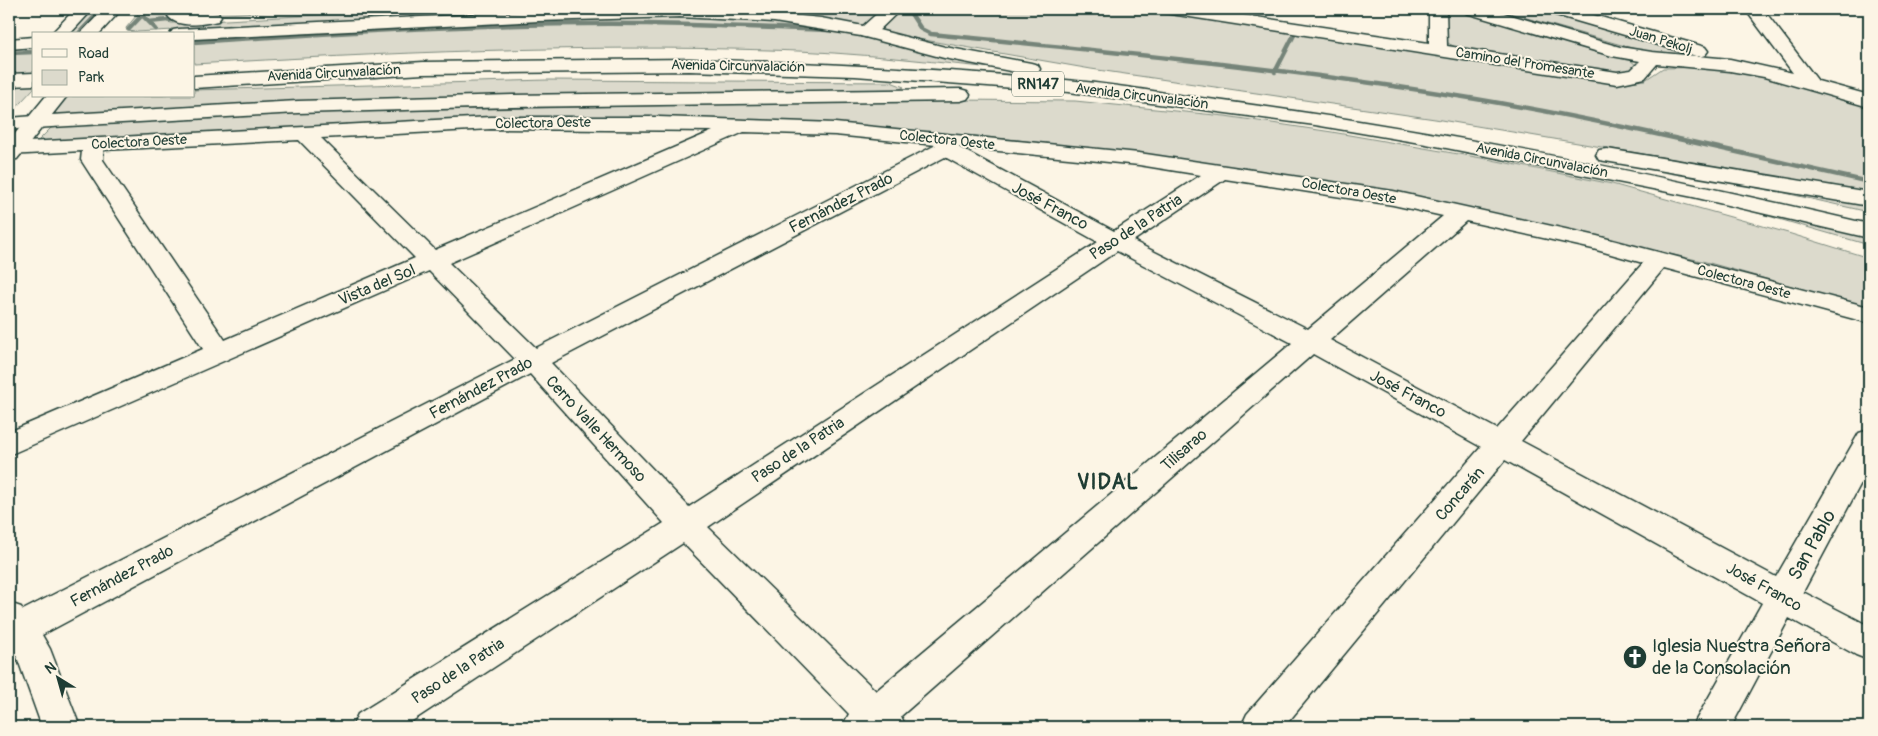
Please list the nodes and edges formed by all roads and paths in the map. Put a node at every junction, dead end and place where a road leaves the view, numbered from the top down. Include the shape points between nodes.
1 (84, 9) edge
2 (406, 9) edge
3 (436, 9) edge
4 (892, 9) edge
5 (1171, 9) edge
6 (1438, 9) edge
7 (1472, 9) edge
8 (1555, 9) edge
9 (1624, 9) edge
10 (1754, 9) edge
11 (120, 12) edge
12 (339, 17) edge
13 (180, 20) edge
14 (461, 20) junction
15 (62, 32) edge
16 (92, 32) edge
17 (111, 32) edge
18 (867, 32) junction
19 (1637, 32) junction
20 (32, 42) edge
21 (9, 44) edge
22 (1438, 49) junction
23 (1652, 58) junction
24 (195, 69) edge
25 (1767, 72) junction
26 (32, 79) edge
27 (195, 82) edge
28 (9, 84) edge
29 (1811, 84) junction
30 (32, 90) edge
31 (1159, 92) junction
32 (32, 98) edge
33 (55, 98) edge
34 (1869, 101) edge
35 (34, 122) junction
36 (9, 124) edge
37 (744, 125) junction
38 (304, 133) junction
39 (92, 144) junction
40 (948, 145) junction
41 (11, 150) edge
42 (1561, 155) junction
43 (1222, 171) junction
44 (1869, 198) edge
45 (1461, 213) junction
46 (1869, 218) edge
47 (1869, 231) edge
48 (1115, 241) junction
49 (1869, 250) edge
50 (1659, 259) junction
51 (433, 261) junction
52 (1869, 315) edge
53 (1310, 341) junction
54 (220, 353) junction
55 (533, 361) junction
56 (1869, 440) edge
57 (9, 444) edge
58 (1502, 444) junction
59 (686, 525) junction
60 (1784, 598) junction
61 (11, 628) edge
62 (1869, 644) edge
63 (874, 723) edge
64 (61, 727) edge
65 (371, 727) edge
66 (1260, 727) edge
67 (1711, 727) edge

1 - 15 main road
2 - 12 main road
3 - 14 main road via 443,18
4 - 18 main road
5 - 22 main road, Camino del Promesante via 1299,22
6 - 22 main road
7 - 23 main road, Juan Pekolj via 1618,52
8 - 19 main road, Juan Pekolj
9 - 19 main road
10 - 29 main road
11 - 16 main road
11 - 17 main road
12 - 13 main road
12 - 14 main road
14 - 18 main road via 683,11 780,18
18 - 31 main road via 944,52
19 - 25 main road, Juan Pekolj
20 - 21 main road
22 - 23 main road, Camino del Promesante via 1617,78 1637,76
23 - 25 main road
24 - 31 main road, Avenida Circunvalación / RN147 via 441,56 733,53 863,59
25 - 29 main road
26 - 28 main road
27 - 31 main road, Avenida Circunvalación / RN147 via 423,68 699,65 855,70
28 - 30 main road
29 - 34 main road
31 - 35 main road via 512,101 298,107
31 - 42 main road, Avenida Circunvalación / RN147 via 1426,138
32 - 36 main road
33 - 35 main road
35 - 36 main road
35 - 41 main road
37 - 38 main road, Colectora Oeste via 597,122
37 - 40 main road, Colectora Oeste via 835,129
37 - 51 main road, Vista del Sol
38 - 39 main road, Colectora Oeste
38 - 51 main road, Cerro Valle Hermoso
39 - 41 main road, Colectora Oeste
39 - 54 main road via 92,160
40 - 43 main road, Colectora Oeste via 1139,159
40 - 48 main road, José Franco
40 - 55 main road, Fernández Prado
42 - 44 main road
42 - 46 main road, Avenida Circunvalación / RN147
42 - 47 main road, Avenida Circunvalación / RN147
42 - 49 main road
43 - 45 main road, Colectora Oeste via 1383,196
43 - 48 main road, Paso de la Patria
45 - 50 main road, Colectora Oeste
45 - 53 main road, Tilisarao
48 - 53 main road, José Franco
48 - 59 main road, Paso de la Patria
50 - 52 main road, Colectora Oeste
50 - 58 main road, Concarán
51 - 54 main road, Vista del Sol
51 - 55 main road, Cerro Valle Hermoso
53 - 58 main road, José Franco
53 - 63 main road, Tilisarao
54 - 57 main road, Vista del Sol
55 - 59 main road, Cerro Valle Hermoso
55 - 61 main road, Fernández Prado
56 - 60 main road, San Pablo
58 - 60 main road, José Franco
58 - 66 main road, Concarán
59 - 63 main road, Cerro Valle Hermoso
59 - 65 main road, Paso de la Patria
60 - 62 main road, José Franco
60 - 67 main road, San Pablo
61 - 64 main road via 32,649

